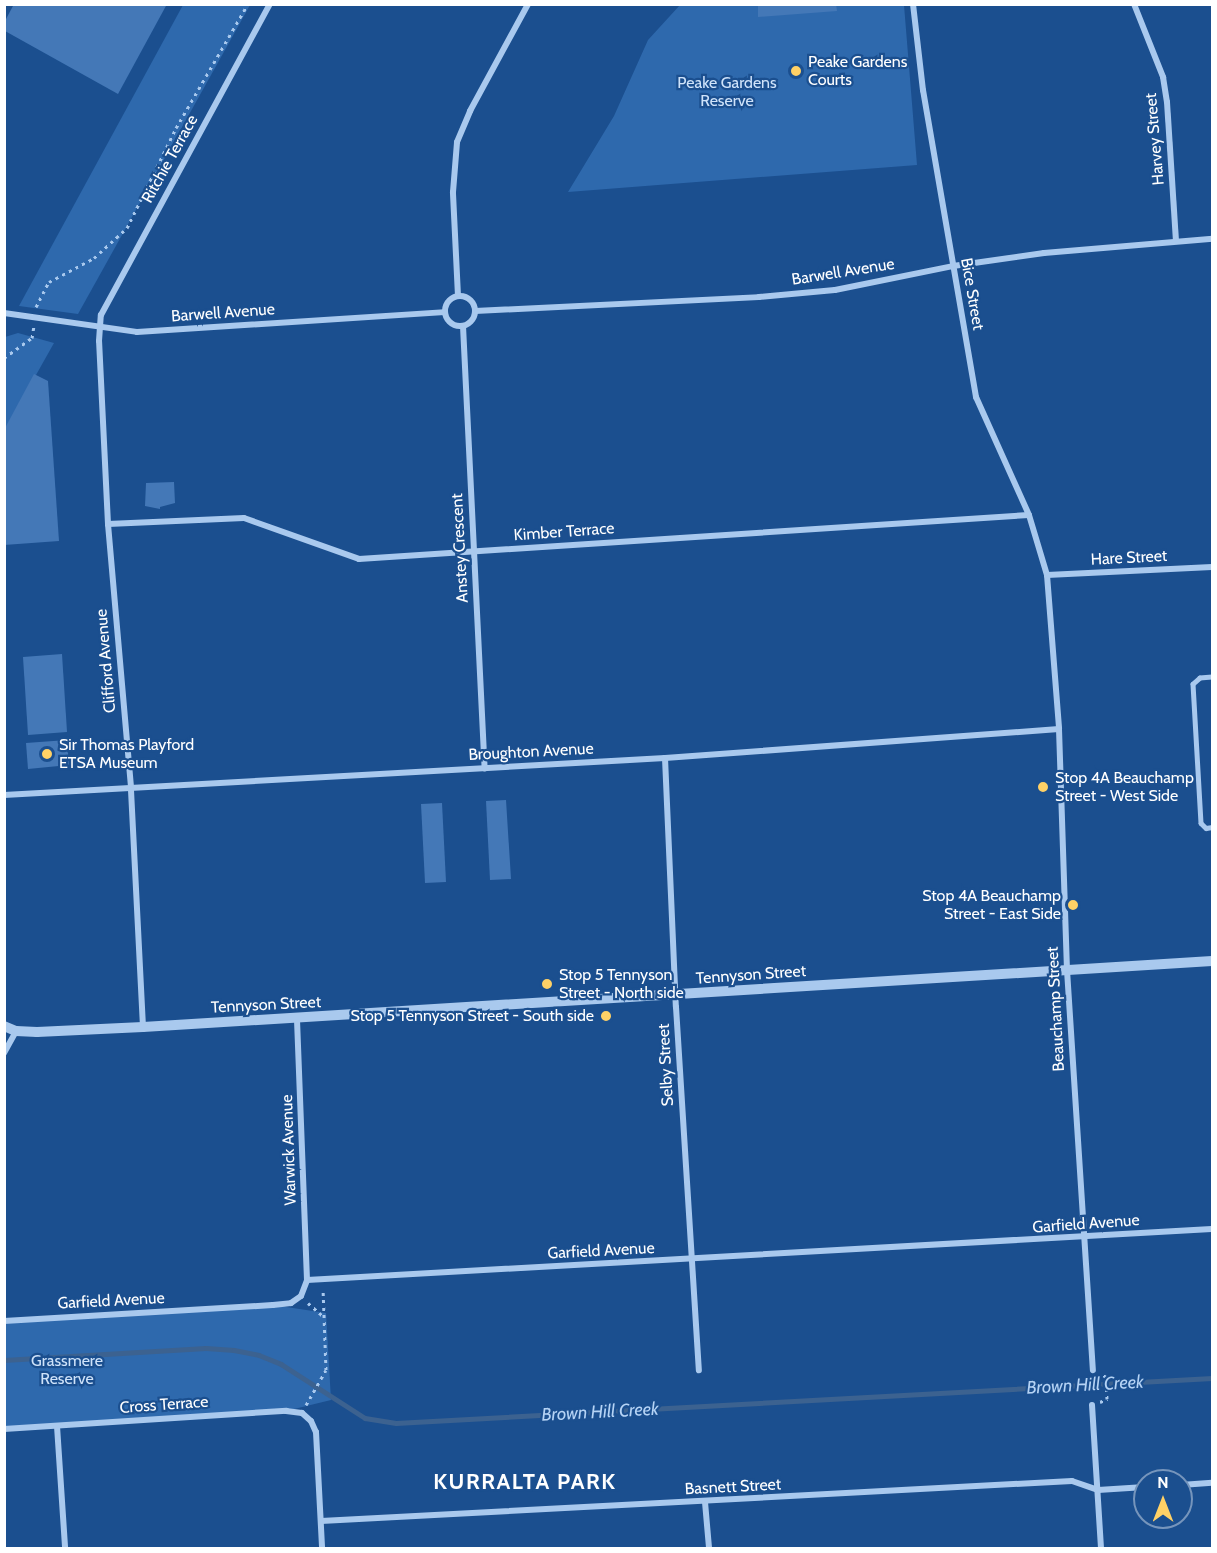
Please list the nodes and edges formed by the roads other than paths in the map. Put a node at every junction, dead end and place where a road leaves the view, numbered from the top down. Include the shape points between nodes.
1 (270, 4) edge
2 (528, 4) edge
3 (913, 4) edge
4 (1134, 4) edge
5 (1212, 239) edge
6 (1176, 241) junction
7 (953, 266) junction
8 (458, 296) junction
9 (475, 311) junction
10 (444, 312) junction
11 (4, 314) edge
12 (463, 326) junction
13 (100, 328) junction
14 (1029, 515) junction
15 (108, 524) junction
16 (474, 551) junction
17 (1212, 567) edge
18 (1047, 576) junction
19 (1212, 677) edge
20 (1059, 729) junction
21 (665, 758) junction
22 (485, 768) junction
23 (131, 787) junction
24 (4, 795) edge
25 (1212, 827) edge
26 (1212, 961) edge
27 (1067, 970) junction
28 (675, 995) junction
29 (297, 1018) junction
30 (4, 1026) edge
31 (143, 1027) junction
32 (16, 1031) junction
33 (4, 1053) edge
34 (1212, 1229) edge
35 (1084, 1238) junction
36 (691, 1260) junction
37 (307, 1280) junction
38 (4, 1321) edge
39 (699, 1370) dead end
40 (1093, 1370) dead end
41 (1092, 1405) dead end
42 (57, 1426) junction
43 (4, 1429) edge
44 (1212, 1483) edge
45 (1193, 1484) edge
46 (1133, 1488) edge
47 (1098, 1490) junction
48 (705, 1502) junction
49 (321, 1521) junction
50 (65, 1548) edge
51 (322, 1548) edge
52 (709, 1548) edge
53 (1101, 1548) edge

1 - 13 street, Ritchie Terrace via 106,303
2 - 8 street via 457,141 453,192
3 - 7 street, Bice Street via 923,90
4 - 6 street, Harvey Street via 1163,77
5 - 6 street, Barwell Avenue
6 - 7 street, Barwell Avenue
7 - 9 street, Barwell Avenue via 814,292
7 - 14 street, Bice Street via 976,397
8 - 9 street via 471,302
8 - 10 street via 450,300
9 - 12 street via 471,321
10 - 12 street via 448,322
10 - 13 street, Barwell Avenue via 137,332
11 - 13 street, Barwell Avenue
12 - 16 street, Anstey Crescent
13 - 15 street, Clifford Avenue
14 - 16 street, Kimber Terrace
14 - 18 street, Bice Street
15 - 16 street, Kimber Terrace via 244,518 359,559
15 - 23 street, Clifford Avenue
16 - 22 street, Anstey Crescent
17 - 18 street, Hare Street
18 - 20 street, Beauchamp Street
19 - 25 lane via 1200,678 1193,684 1201,823
20 - 21 street, Broughton Avenue
20 - 27 street, Beauchamp Street
21 - 22 street, Broughton Avenue
21 - 28 street, Selby Street
22 - 23 street, Broughton Avenue
23 - 24 street, Broughton Avenue
23 - 31 street, Clifford Avenue
26 - 27 street, Tennyson Street
27 - 28 street, Tennyson Street
27 - 35 street, Beauchamp Street
28 - 29 street, Tennyson Street
28 - 36 street, Selby Street
29 - 31 street, Tennyson Street
29 - 37 street, Warwick Avenue
30 - 32 street, Tennyson Street
31 - 32 street, Tennyson Street
32 - 33 street
34 - 35 street, Garfield Avenue
35 - 36 street, Garfield Avenue
35 - 40 street, Beauchamp Street
36 - 37 street, Garfield Avenue
36 - 39 street, Selby Street
37 - 38 street, Garfield Avenue via 301,1296 291,1303
41 - 47 street
42 - 43 street, Cross Terrace
42 - 49 street, Cross Terrace via 302,1413 316,1432
42 - 50 street
44 - 45 street
46 - 47 street, Basnett Street
47 - 48 street, Basnett Street via 1072,1481
47 - 53 street
48 - 49 street, Basnett Street
48 - 52 street
49 - 51 street

